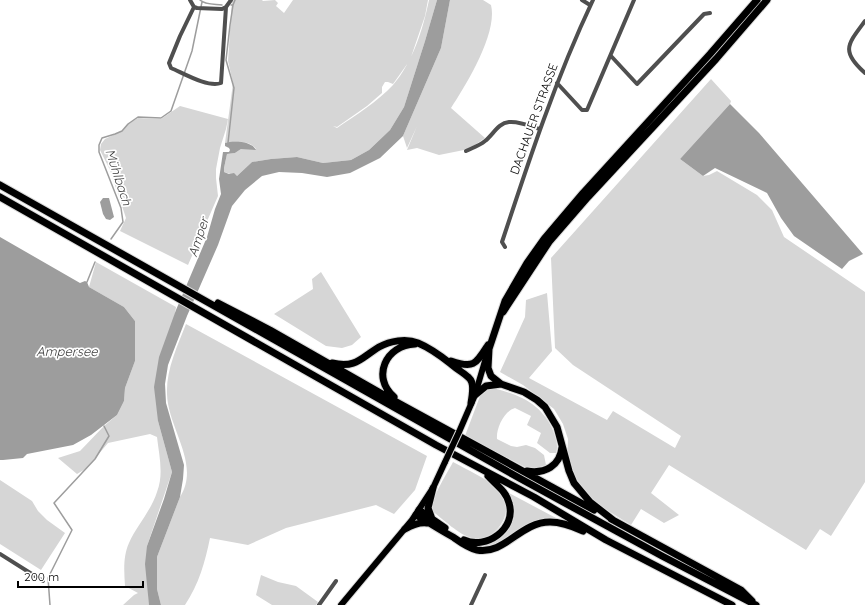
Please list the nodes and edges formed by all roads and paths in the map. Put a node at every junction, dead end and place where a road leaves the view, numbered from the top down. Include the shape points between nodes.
1 (190, 0) edge
2 (231, 0) edge
3 (582, 0) edge
4 (593, 0) edge
5 (634, 0) edge
6 (757, 0) edge
7 (768, 0) edge
8 (590, 5) junction
9 (226, 6) junction
10 (195, 8) junction
11 (710, 13) dead end
12 (865, 21) edge
13 (611, 56) junction
14 (865, 73) edge
15 (557, 83) junction
16 (540, 128) junction
17 (466, 151) dead end
18 (0, 185) edge
19 (0, 197) edge
20 (505, 247) dead end
21 (203, 297) junction
22 (498, 321) junction
23 (492, 336) junction
24 (424, 346) junction
25 (488, 349) junction
26 (321, 359) junction
27 (453, 363) junction
28 (501, 384) junction
29 (475, 395) junction
30 (471, 403) junction
31 (403, 405) junction
32 (562, 443) junction
33 (520, 469) junction
34 (482, 471) junction
35 (433, 488) junction
36 (417, 513) junction
37 (613, 520) junction
38 (431, 521) junction
39 (405, 529) junction
40 (606, 540) junction
41 (0, 554) edge
42 (485, 575) dead end
43 (43, 581) dead end
44 (336, 581) dead end
45 (319, 605) edge
46 (341, 605) edge
47 (471, 605) edge
48 (732, 605) edge
49 (755, 605) edge

1 - 10 street
2 - 9 street
3 - 8 street
4 - 8 street, DACHAUER STRASSE
5 - 13 street
6 - 22 highway via 544,239 513,285
7 - 22 highway via 549,242
8 - 15 street, DACHAUER STRASSE
9 - 10 street via 222,9
9 - 10 street via 221,83 217,85 194,79 171,68 169,63
11 - 13 street via 704,14 637,84
12 - 14 street via 852,39 849,50 851,59
13 - 15 street via 587,110 582,110
15 - 16 street, DACHAUER STRASSE
16 - 17 street via 509,122 501,125 479,146
16 - 20 street, DACHAUER STRASSE via 502,242
18 - 21 highway
19 - 34 highway
21 - 26 highway
21 - 49 highway via 533,485
22 - 23 highway
23 - 25 highway
23 - 27 highway via 474,364
24 - 26 highway via 416,342 396,341 352,363 334,363
24 - 27 highway
24 - 31 highway via 413,344 401,347 391,354 384,365 383,378 387,390
25 - 28 highway via 489,373 493,380
25 - 29 main road
26 - 31 highway
27 - 30 highway via 472,379
28 - 29 highway via 486,386
28 - 32 highway via 524,392 540,402 554,420
29 - 30 main road
30 - 35 main road, bridge
31 - 33 highway
32 - 33 highway via 558,459 551,468 540,472
32 - 37 highway via 569,471 577,488
33 - 37 highway
34 - 38 highway via 503,491 510,506 510,516 498,536 481,543 469,542
34 - 40 highway via 534,497
35 - 36 main road
35 - 38 highway via 428,508
36 - 38 highway
36 - 39 main road
37 - 49 highway via 741,590
38 - 39 highway
38 - 40 highway via 472,548 484,551 496,548 526,528 545,522 566,524
39 - 46 main road
40 - 48 highway
41 - 43 street
42 - 47 street
44 - 45 street

